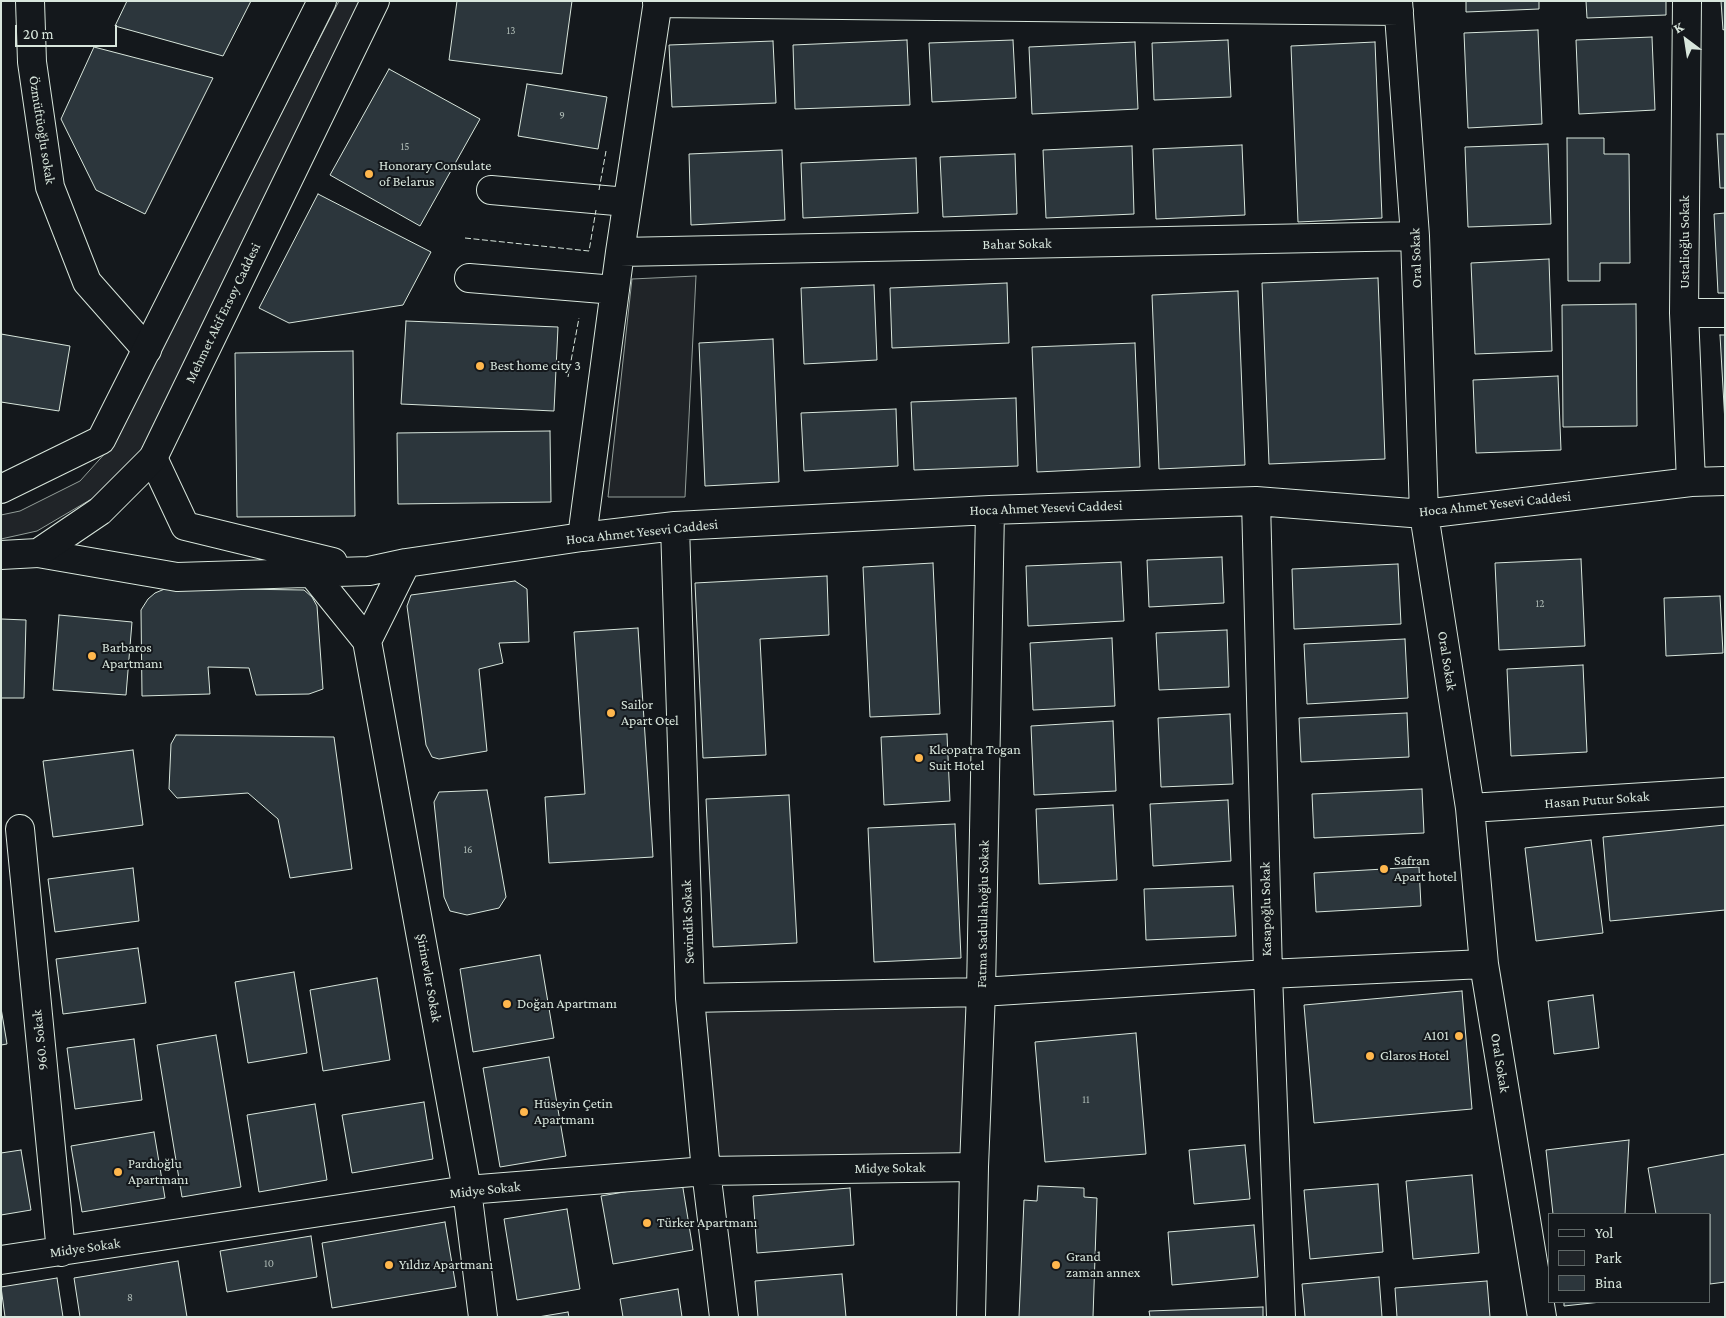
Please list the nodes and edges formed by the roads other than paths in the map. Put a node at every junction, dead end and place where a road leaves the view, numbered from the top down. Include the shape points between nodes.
1 (30, 1) edge
2 (322, 1) edge
3 (375, 1) edge
4 (1687, 1) edge
5 (657, 2) edge
6 (1399, 6) edge
7 (490, 190) dead end
8 (627, 202) junction
9 (1415, 236) junction
10 (620, 252) junction
11 (469, 278) dead end
12 (615, 290) junction
13 (1684, 313) junction
14 (1725, 313) edge
15 (146, 350) junction
16 (153, 458) junction
17 (1725, 481) edge
18 (1691, 482) junction
19 (1, 488) edge
20 (1256, 501) junction
21 (990, 510) junction
22 (1424, 514) junction
23 (675, 526) junction
24 (582, 538) junction
25 (38, 553) junction
26 (1, 555) edge
27 (406, 563) junction
28 (369, 571) junction
29 (312, 573) junction
30 (368, 641) junction
31 (1725, 792) edge
32 (1470, 808) junction
33 (20, 829) dead end
34 (1484, 964) junction
35 (1268, 974) junction
36 (981, 992) junction
37 (690, 998) junction
38 (974, 1167) junction
39 (706, 1171) junction
40 (467, 1190) junction
41 (61, 1252) junction
42 (1, 1260) edge
43 (483, 1317) edge
44 (724, 1317) edge
45 (971, 1317) edge
46 (1281, 1317) edge
47 (1542, 1317) edge

1 - 15 street, Özmüftüoğlu sokak via 32,62 50,187 87,282
2 - 15 street
3 - 16 street, Mehmet Akif Ersoy Caddesi
4 - 13 street, Ustalioğlu Sokak
5 - 6 street
5 - 8 street
6 - 9 street, Oral Sokak
7 - 8 street
8 - 10 street
9 - 10 street, Bahar Sokak
9 - 22 street, Oral Sokak
10 - 12 street
11 - 12 street
12 - 24 street
13 - 14 street
13 - 18 street, Ustalioğlu Sokak
15 - 19 street via 101,440
16 - 25 street, Mehmet Akif Ersoy Caddesi via 100,511
16 - 28 street, Hoca Ahmet Yesevi Caddesi via 185,526
17 - 18 street, Hoca Ahmet Yesevi Caddesi
18 - 22 street, Hoca Ahmet Yesevi Caddesi
20 - 21 street, Hoca Ahmet Yesevi Caddesi
20 - 22 street, Hoca Ahmet Yesevi Caddesi
20 - 35 street, Kasapoğlu Sokak
21 - 23 street, Hoca Ahmet Yesevi Caddesi
21 - 36 street, Fatma Sadullahoğlu Sokak
22 - 32 street, Oral Sokak
23 - 24 street, Hoca Ahmet Yesevi Caddesi
23 - 37 street, Sevindik Sokak
24 - 27 street, Hoca Ahmet Yesevi Caddesi
25 - 26 street
25 - 29 street, Hoca Ahmet Yesevi Caddesi via 177,577
27 - 28 street, Hoca Ahmet Yesevi Caddesi
27 - 30 street
28 - 29 street, Hoca Ahmet Yesevi Caddesi
29 - 30 street, Şirinevler Sokak
30 - 40 street, Şirinevler Sokak
31 - 32 street, Hasan Putur Sokak
32 - 34 street, Oral Sokak
33 - 41 street, 960. Sokak
34 - 35 street
34 - 47 street, Oral Sokak
35 - 36 street
35 - 46 street, Kasapoğlu Sokak
36 - 37 street
36 - 38 street, Fatma Sadullahoğlu Sokak
37 - 39 street, Sevindik Sokak
38 - 39 street, Midye Sokak
38 - 45 street, Fatma Sadullahoğlu Sokak
39 - 40 street, Midye Sokak
39 - 44 street, Sevindik Sokak
40 - 41 street, Midye Sokak
40 - 43 street, Şirinevler Sokak
41 - 42 street, Midye Sokak

